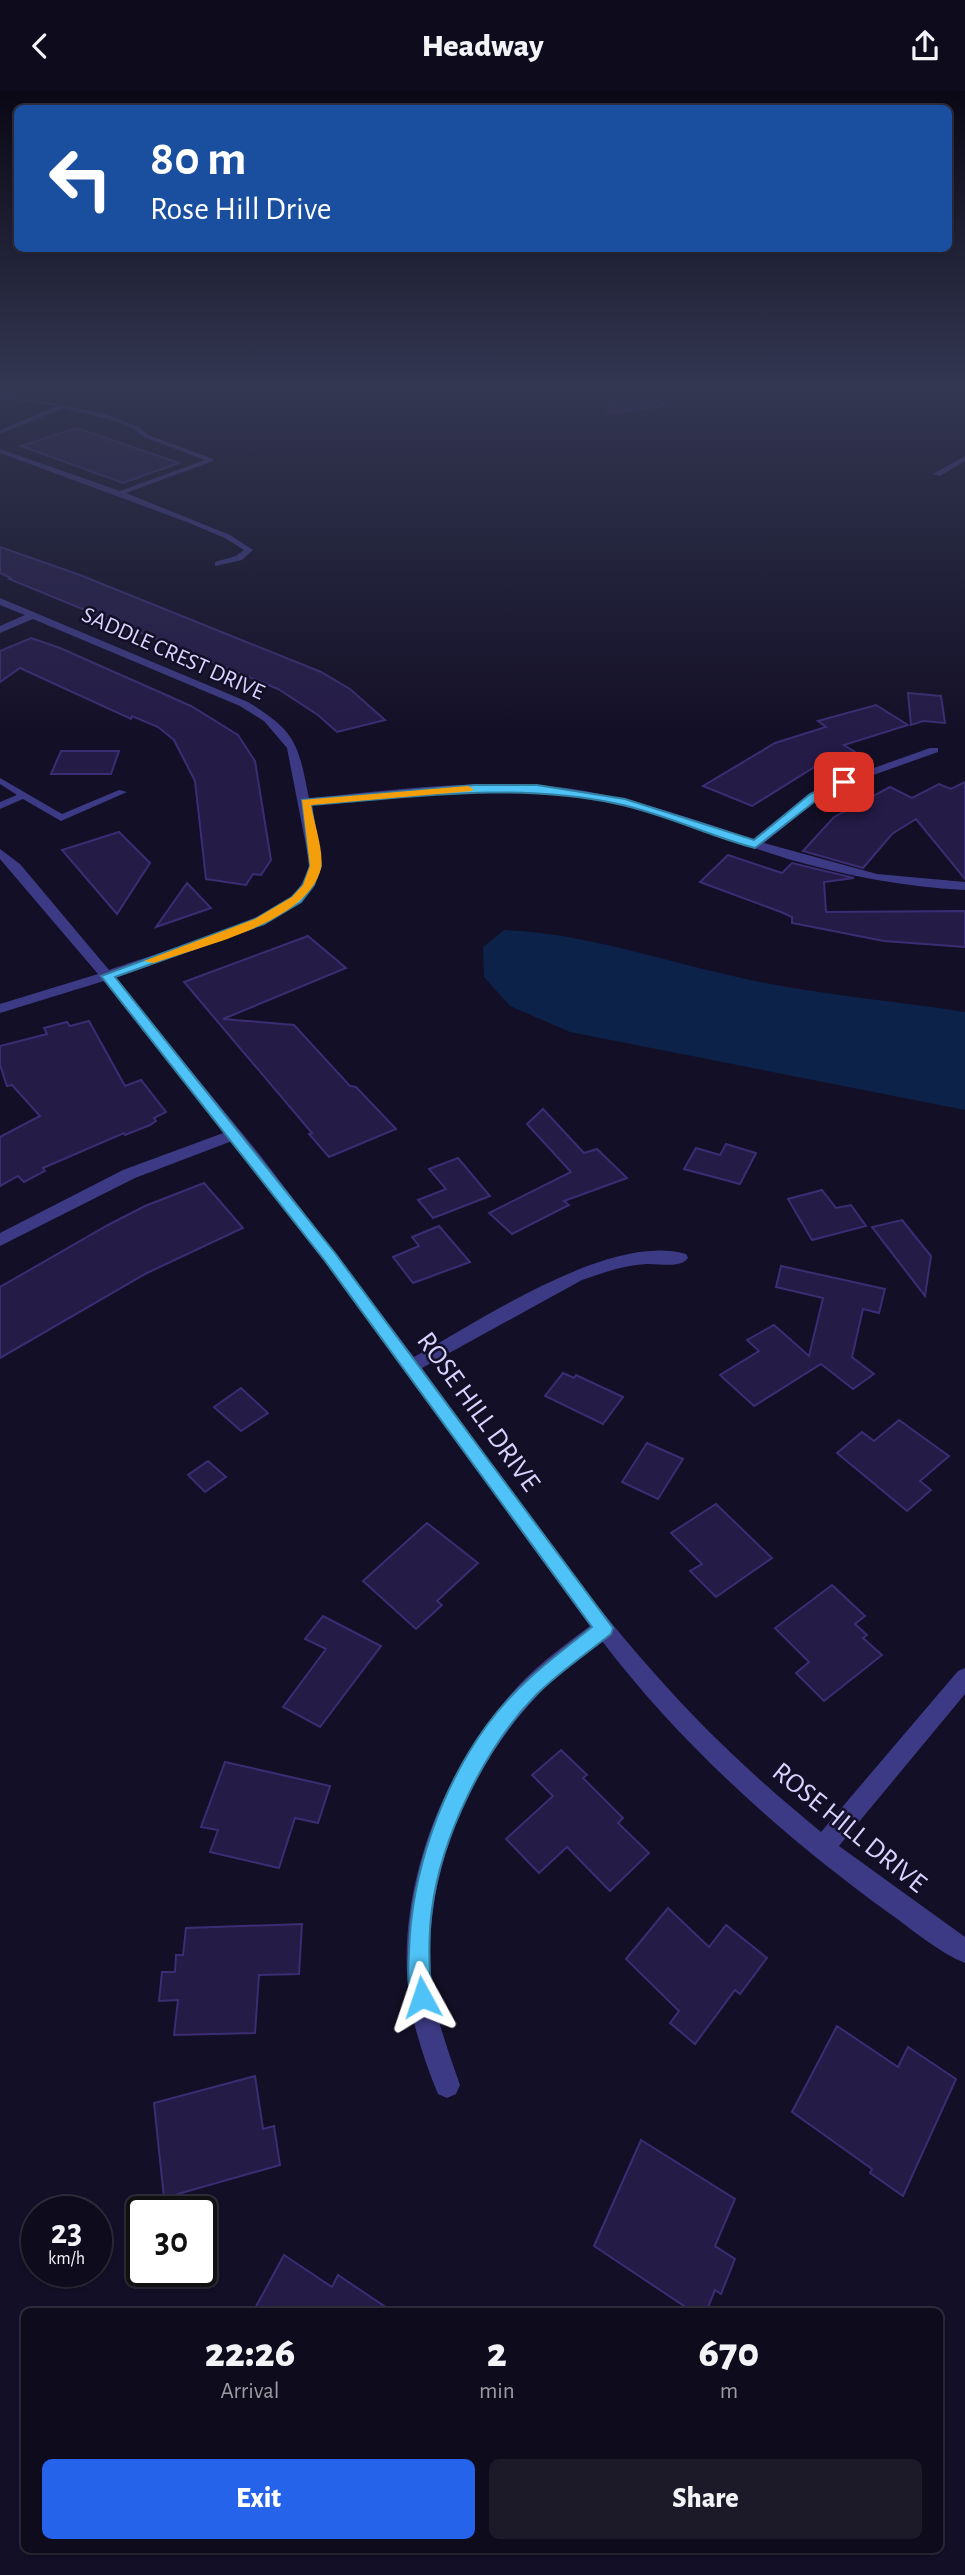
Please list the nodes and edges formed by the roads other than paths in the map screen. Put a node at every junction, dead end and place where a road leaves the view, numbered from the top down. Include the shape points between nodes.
1 (144, 503) edge
2 (218, 564) dead end
3 (0, 601) edge
4 (33, 615) junction
5 (0, 629) edge
6 (934, 750) dead end
7 (1, 781) edge
8 (122, 792) dead end
9 (24, 795) junction
10 (306, 802) junction
11 (0, 806) edge
12 (755, 844) junction
13 (0, 853) edge
14 (965, 886) edge
15 (107, 976) junction
16 (0, 1009) edge
17 (233, 1135) junction
18 (0, 1240) edge
19 (680, 1258) dead end
20 (410, 1367) junction
21 (604, 1628) junction
22 (965, 1678) edge
23 (822, 1848) junction
24 (965, 1951) edge
25 (447, 2085) dead end

1 - 2 lane via 236,540 249,550
3 - 4 street, SADDLE CREST DRIVE
4 - 5 street
4 - 10 street, SADDLE CREST DRIVE via 244,703 268,719 293,747
6 - 12 street via 814,796
7 - 9 lane
8 - 9 lane via 61,818
9 - 11 lane
10 - 12 street via 537,789 621,801
10 - 15 street, SADDLE CREST DRIVE via 316,866 297,899 259,921
12 - 14 street via 884,881
13 - 15 street, ROSE HILL DRIVE
15 - 16 street, SADDLE CREST DRIVE
15 - 17 street, ROSE HILL DRIVE
17 - 18 street via 129,1174
17 - 20 street, ROSE HILL DRIVE
19 - 20 street via 645,1258 576,1276
20 - 21 street, ROSE HILL DRIVE
21 - 23 street, ROSE HILL DRIVE via 721,1758
21 - 25 street via 529,1689 494,1732 465,1781 429,1870 421,1911 419,1975 425,2019
22 - 23 street
23 - 24 street, ROSE HILL DRIVE

